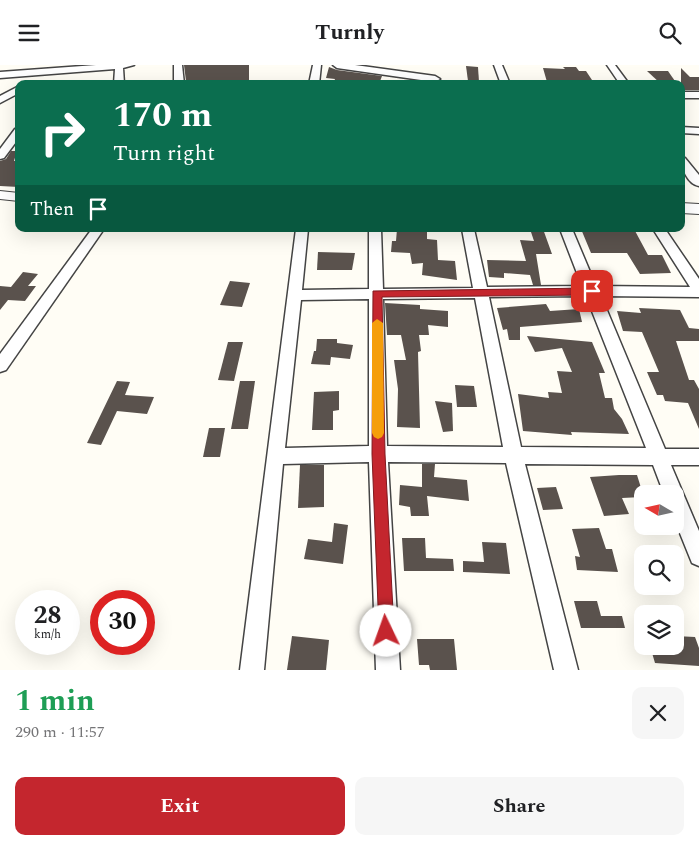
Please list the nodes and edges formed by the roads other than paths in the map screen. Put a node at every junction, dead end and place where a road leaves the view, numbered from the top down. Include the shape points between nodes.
1 (119, 65) edge
2 (130, 65) edge
3 (178, 65) edge
4 (317, 65) edge
5 (337, 65) edge
6 (430, 65) edge
7 (498, 65) edge
8 (612, 65) edge
9 (67, 67) edge
10 (47, 72) junction
11 (0, 75) edge
12 (34, 80) edge
13 (62, 80) edge
14 (119, 80) edge
15 (179, 80) edge
16 (315, 80) edge
17 (430, 80) edge
18 (436, 80) edge
19 (504, 80) edge
20 (622, 80) edge
21 (15, 91) edge
22 (685, 95) edge
23 (699, 95) edge
24 (0, 100) edge
25 (685, 131) edge
26 (699, 131) edge
27 (15, 137) edge
28 (0, 156) edge
29 (685, 164) edge
30 (699, 183) edge
31 (0, 195) edge
32 (15, 197) edge
33 (685, 209) edge
34 (699, 209) edge
35 (96, 232) edge
36 (302, 232) edge
37 (375, 232) edge
38 (469, 232) edge
39 (567, 232) edge
40 (661, 232) edge
41 (592, 291) junction
42 (699, 291) edge
43 (377, 293) junction
44 (480, 293) junction
45 (295, 295) junction
46 (0, 366) edge
47 (378, 454) junction
48 (275, 456) junction
49 (514, 456) junction
50 (659, 456) junction
51 (699, 457) edge
52 (671, 485) edge
53 (684, 518) edge
54 (699, 556) edge
55 (252, 670) edge
56 (388, 670) edge
57 (566, 670) edge

1 - 2 street
1 - 9 street
1 - 14 street
3 - 15 street
4 - 16 street
5 - 17 street
6 - 18 street
7 - 19 street
8 - 20 street
9 - 10 street
9 - 13 street
10 - 11 street
10 - 12 street
21 - 24 street
22 - 23 street
25 - 26 street
27 - 28 street
29 - 30 street
31 - 32 street
33 - 34 street
35 - 46 street
36 - 45 street
37 - 43 street
38 - 44 street
39 - 41 street
40 - 42 street
41 - 42 street
41 - 44 street
41 - 50 street
43 - 44 street
43 - 45 street
43 - 47 street
44 - 49 street
45 - 48 street
47 - 48 street
47 - 49 street
47 - 56 street
48 - 55 street
49 - 50 street
49 - 57 street
50 - 51 street
50 - 52 street
53 - 54 street

